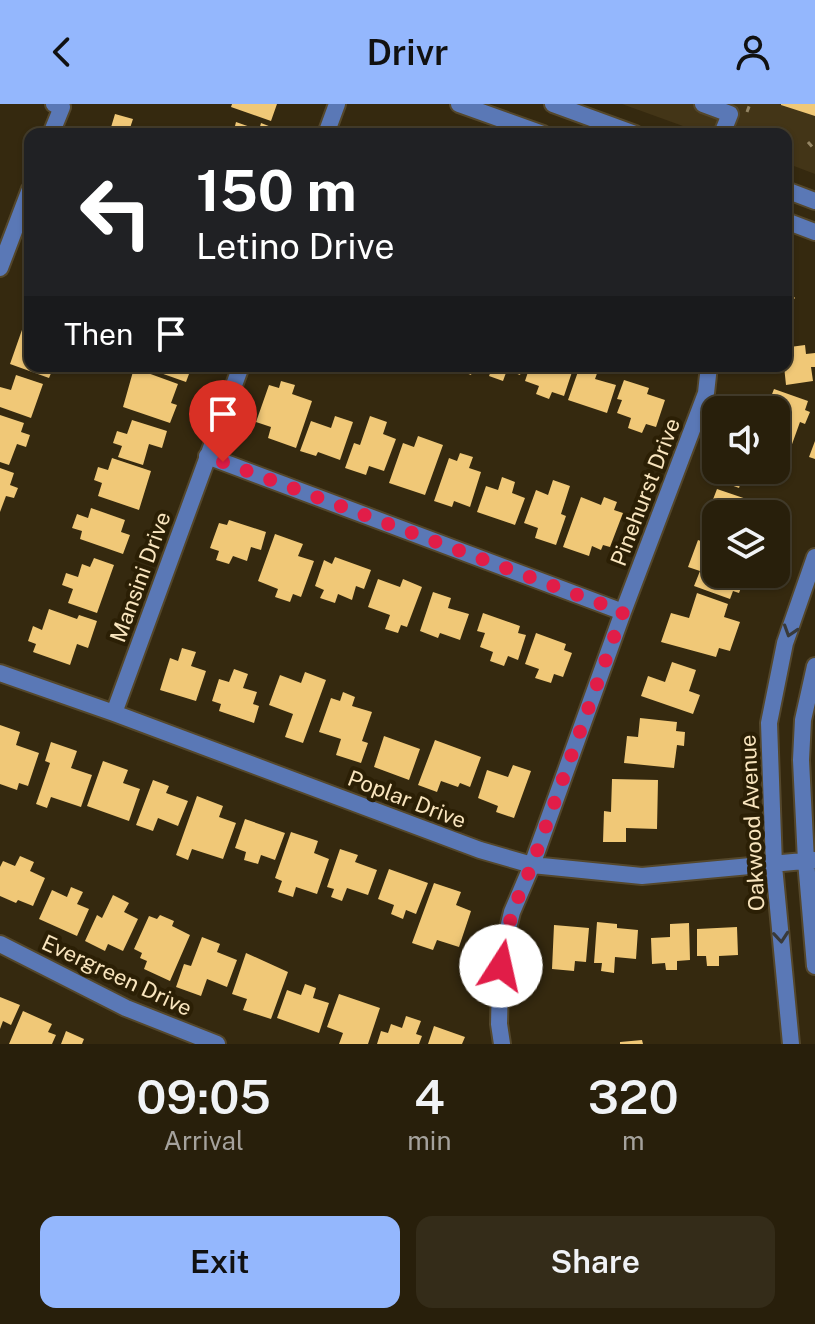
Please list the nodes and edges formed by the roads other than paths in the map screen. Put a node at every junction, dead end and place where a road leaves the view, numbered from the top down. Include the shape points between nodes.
1 (54, 104) edge
2 (337, 104) edge
3 (459, 104) edge
4 (553, 104) edge
5 (703, 104) edge
6 (53, 128) edge
7 (328, 128) edge
8 (526, 128) edge
9 (619, 128) edge
10 (724, 128) edge
11 (792, 192) edge
12 (815, 201) edge
13 (24, 205) edge
14 (792, 223) edge
15 (815, 232) edge
16 (0, 268) edge
17 (239, 372) edge
18 (708, 372) edge
19 (207, 456) junction
20 (815, 557) edge
21 (623, 612) junction
22 (815, 666) edge
23 (0, 673) edge
24 (114, 713) junction
25 (810, 861) edge
26 (532, 865) junction
27 (774, 866) junction
28 (0, 944) edge
29 (815, 966) edge
30 (217, 1044) edge
31 (502, 1044) edge
32 (791, 1044) edge

1 - 6 street via 62,107
2 - 7 street
3 - 8 street
4 - 9 street
5 - 10 street via 730,114
11 - 12 street
13 - 16 street
14 - 15 street
17 - 19 street, Mansini Drive
18 - 21 street, Pinehurst Drive via 706,393
19 - 21 street
19 - 24 street, Mansini Drive
20 -> 27 street, Oakwood Avenue via 785,643 769,723
21 - 26 street, Pinehurst Drive
22 - 25 street via 801,760
23 - 24 street, Poplar Drive
24 - 26 street, Poplar Drive
25 - 27 street, Poplar Drive
25 - 29 street
26 - 27 street, Poplar Drive via 642,876
26 - 31 street, Pinehurst Drive via 503,949
27 -> 32 street, Oakwood Avenue
28 - 30 street, Evergreen Drive via 126,1008

